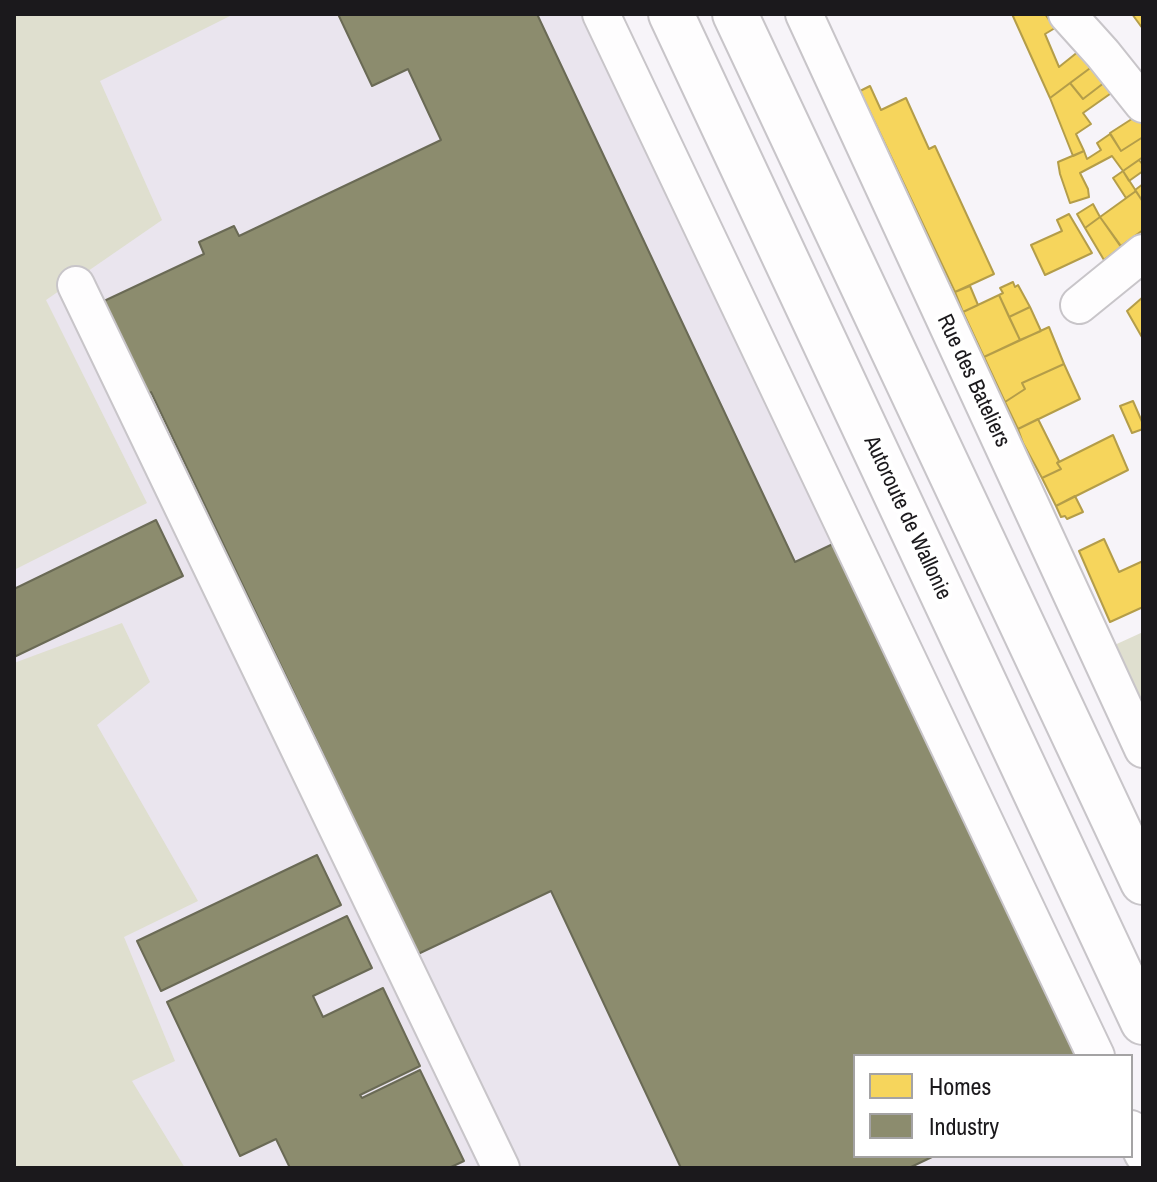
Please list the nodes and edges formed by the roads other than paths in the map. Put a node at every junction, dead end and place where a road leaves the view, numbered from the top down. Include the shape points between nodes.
1 (601, 14) edge
2 (671, 14) edge
3 (735, 14) edge
4 (804, 14) edge
5 (1067, 14) edge
6 (1143, 104) edge
7 (1143, 253) edge
8 (76, 285) dead end
9 (1079, 305) dead end
10 (1143, 749) edge
11 (1143, 882) edge
12 (1143, 1022) edge
13 (1095, 1054) edge
14 (1133, 1133) edge
15 (1143, 1154) edge
16 (501, 1168) edge

1 - 13 street
2 - 12 highway, Autoroute de Wallonie
3 - 11 highway
4 - 10 street, Rue des Bateliers
5 - 6 street
7 - 9 street
8 - 16 street
14 - 15 street

